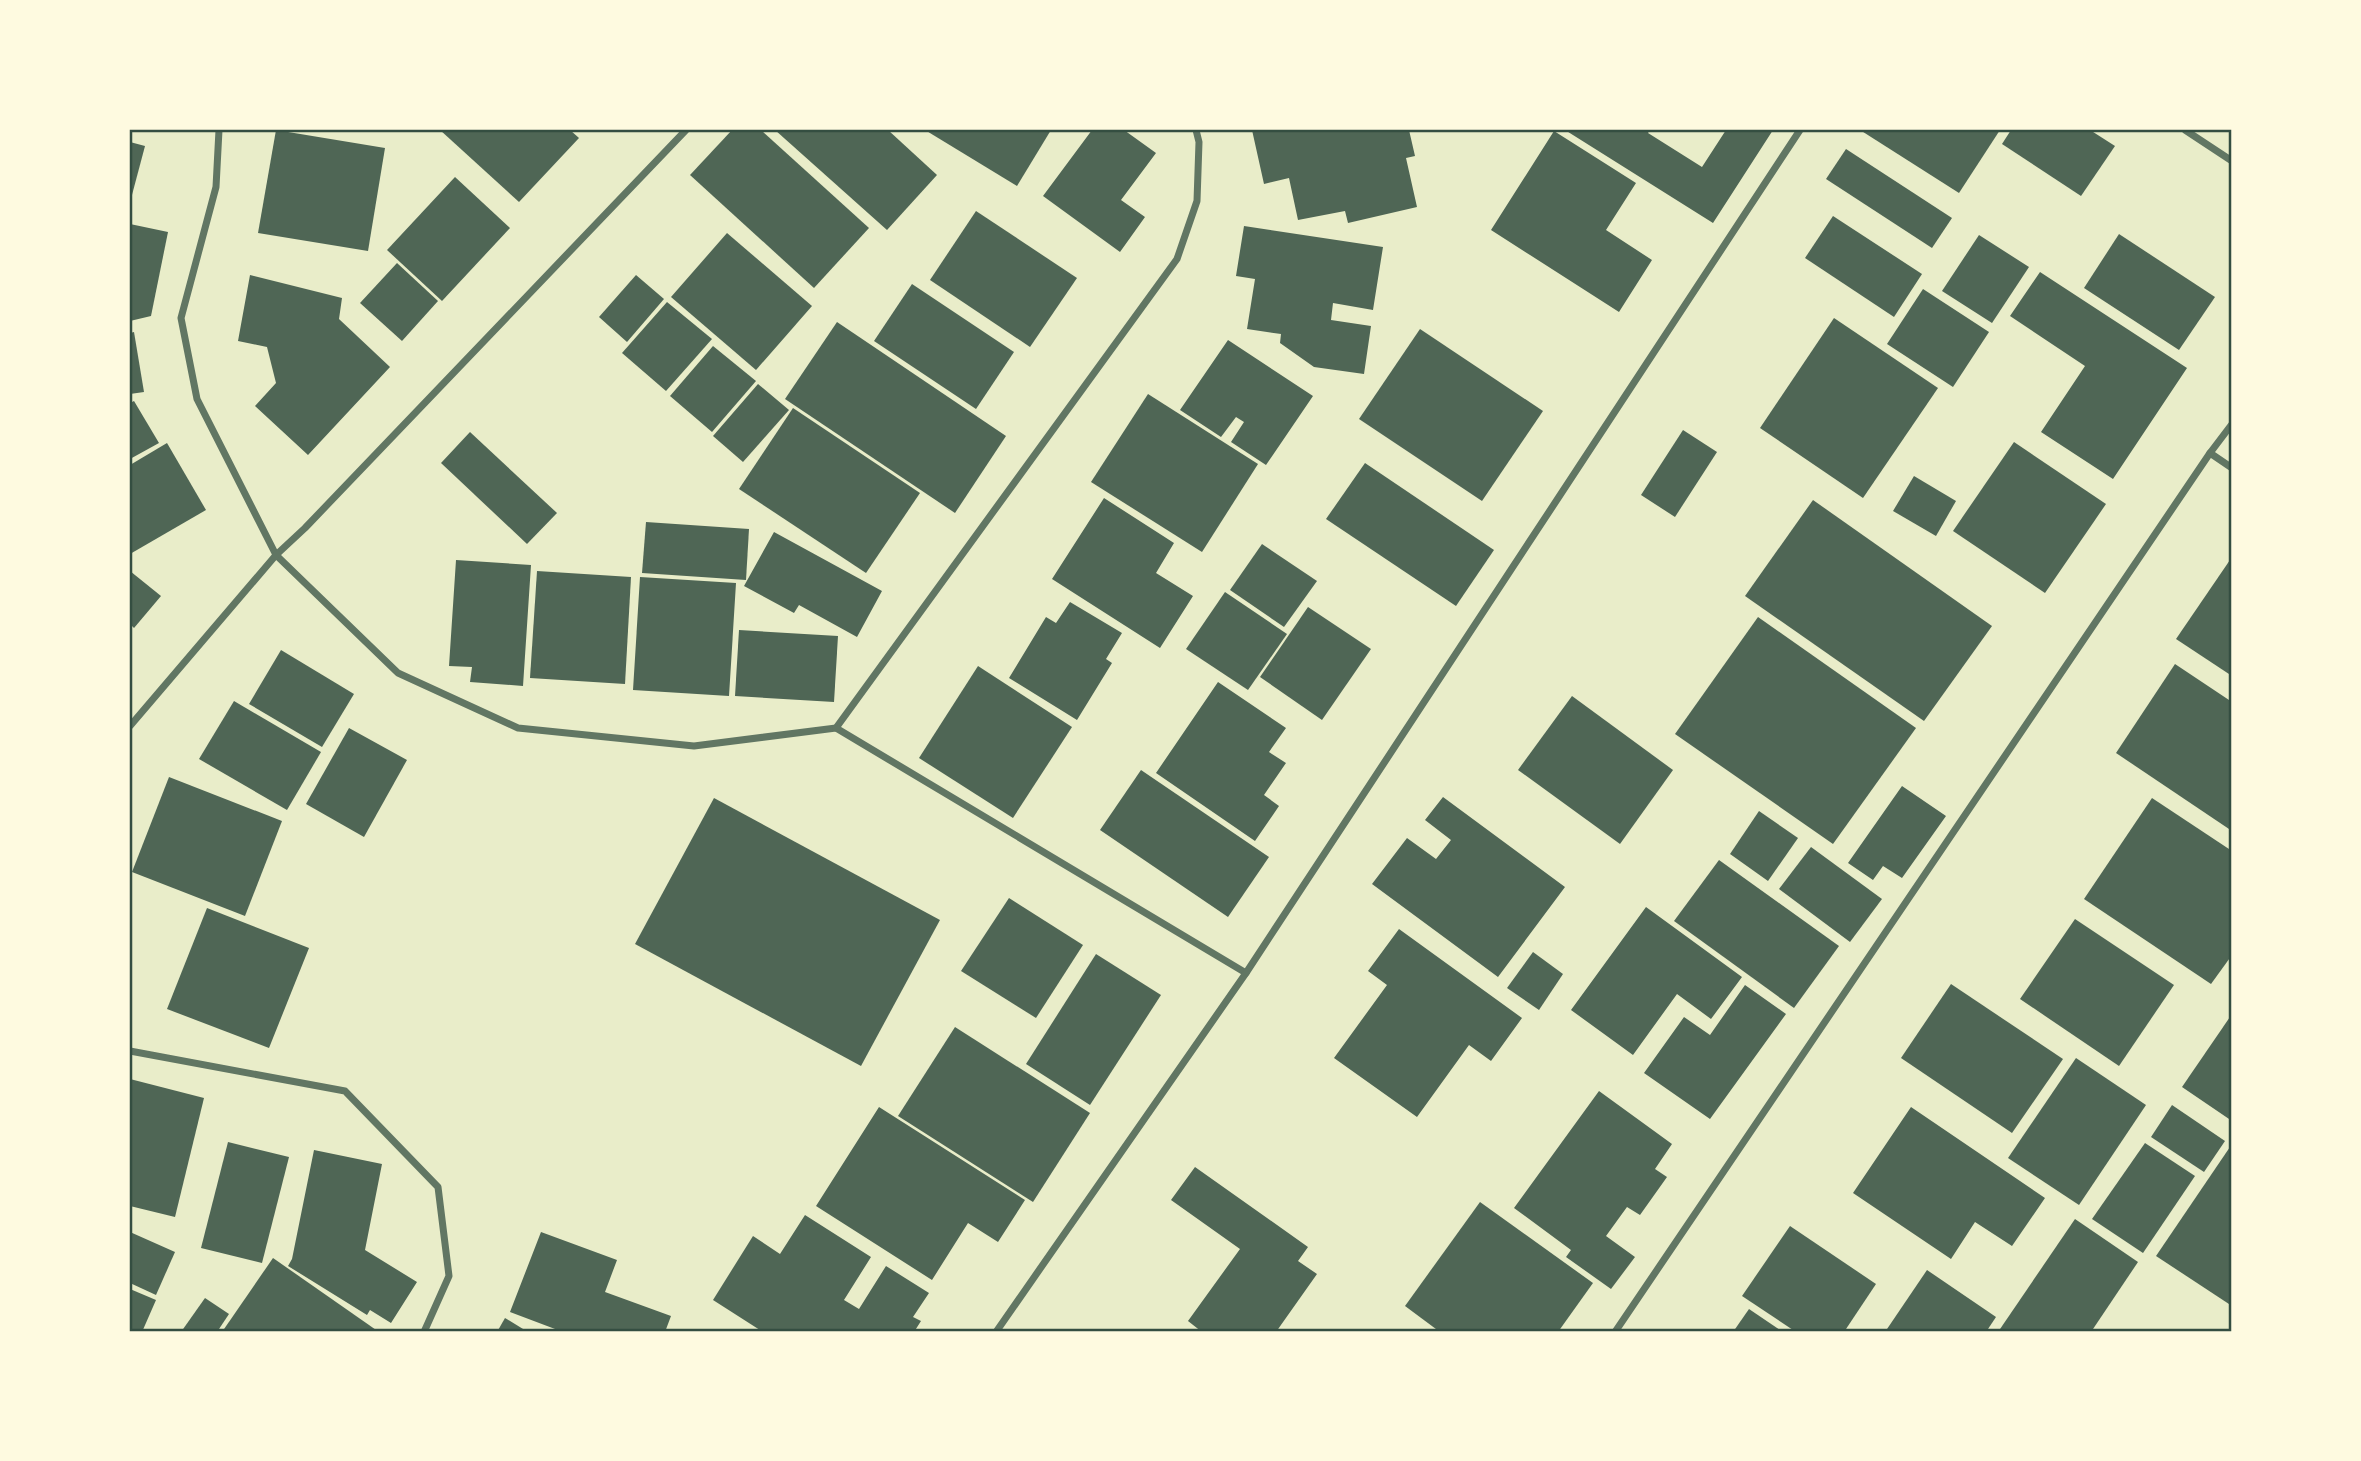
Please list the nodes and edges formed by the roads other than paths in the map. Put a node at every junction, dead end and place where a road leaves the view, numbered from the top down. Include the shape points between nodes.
1 (219, 130) edge
2 (686, 130) edge
3 (1196, 130) edge
4 (1800, 130) edge
5 (2185, 130) edge
6 (2231, 161) edge
7 (2231, 424) edge
8 (2210, 453) junction
9 (2231, 468) edge
10 (276, 555) junction
11 (130, 726) edge
12 (836, 728) junction
13 (1246, 974) junction
14 (130, 1051) edge
15 (424, 1332) edge
16 (996, 1332) edge
17 (1615, 1332) edge

1 - 10 street via 216,187 181,318 197,399
2 - 10 street
3 - 12 street via 1198,201 1177,259
4 - 13 street
5 - 6 street
7 - 8 street
8 - 9 street
8 - 17 street
10 - 11 street
10 - 12 street via 398,673 517,728 694,746
12 - 13 street
13 - 16 street
14 - 15 street via 345,1091 438,1187 449,1276

